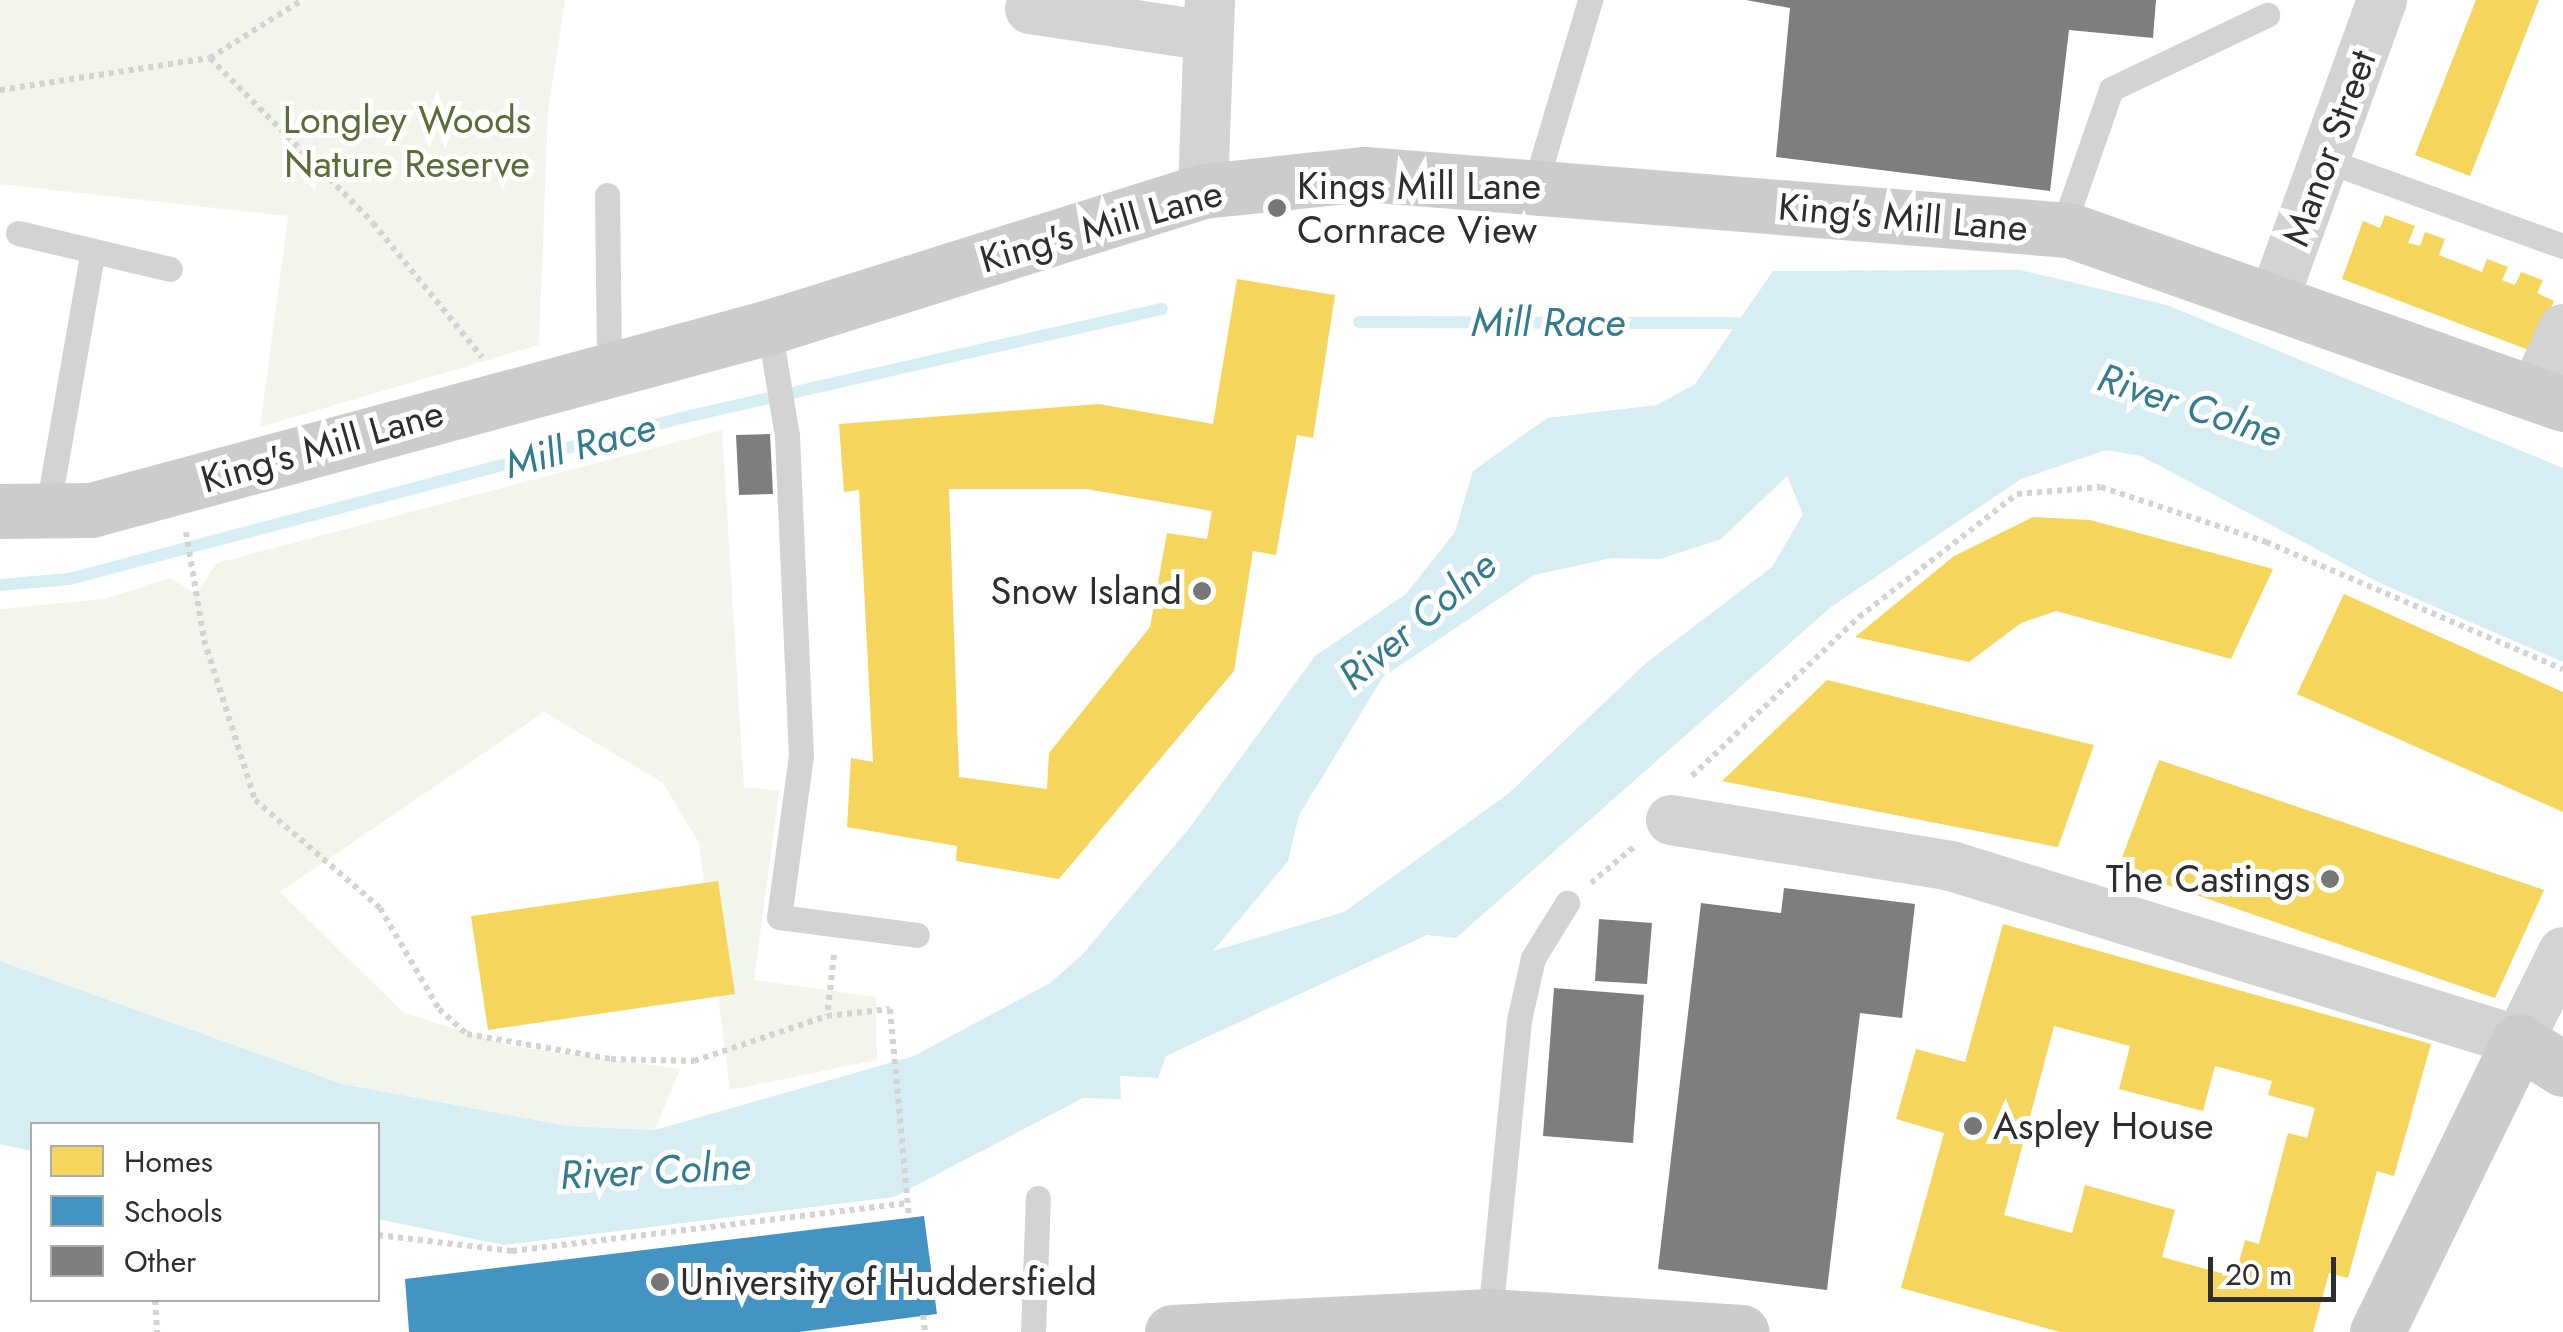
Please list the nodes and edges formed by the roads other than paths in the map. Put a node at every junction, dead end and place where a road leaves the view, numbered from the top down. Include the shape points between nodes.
1 (1590, 0) edge
2 (2382, 0) edge
3 (1030, 9) dead end
4 (2267, 14) dead end
5 (1206, 17) edge
6 (2325, 160) junction
7 (1535, 185) junction
8 (1203, 190) junction
9 (606, 196) dead end
10 (2062, 230) junction
11 (18, 232) dead end
12 (2563, 246) edge
13 (92, 254) junction
14 (170, 269) dead end
15 (2275, 296) junction
16 (2563, 329) edge
17 (772, 352) junction
18 (608, 365) junction
19 (2549, 398) edge
20 (24, 512) edge
21 (1675, 804) road end
22 (1567, 903) road end
23 (917, 935) dead end
24 (2563, 952) edge
25 (2541, 1055) edge
26 (1038, 1198) dead end
27 (1489, 1324) edge
28 (1032, 1332) edge
29 (1172, 1332) edge
30 (1742, 1332) edge
31 (2376, 1332) edge

1 - 7 lane
2 - 6 street, Manor Street
3 - 5 street
4 - 10 lane via 2111,89
5 - 8 street
6 - 12 lane
6 - 15 street, Manor Street
7 - 8 street, King's Mill Lane via 1365,174
7 - 10 street, King's Mill Lane
8 - 17 street, King's Mill Lane
9 - 18 lane
10 - 15 street, King's Mill Lane
11 - 13 lane
13 - 14 lane
13 - 20 lane
15 - 19 street, King's Mill Lane
16 - 19 street
17 - 18 street, King's Mill Lane
17 - 23 lane via 786,436 801,755 779,917
18 - 20 street, King's Mill Lane via 90,510
21 - 25 street via 1951,866
22 - 27 lane via 1533,958 1519,1020
24 - 25 street
25 - 31 street
26 - 28 lane
27 - 29 street
27 - 30 street

